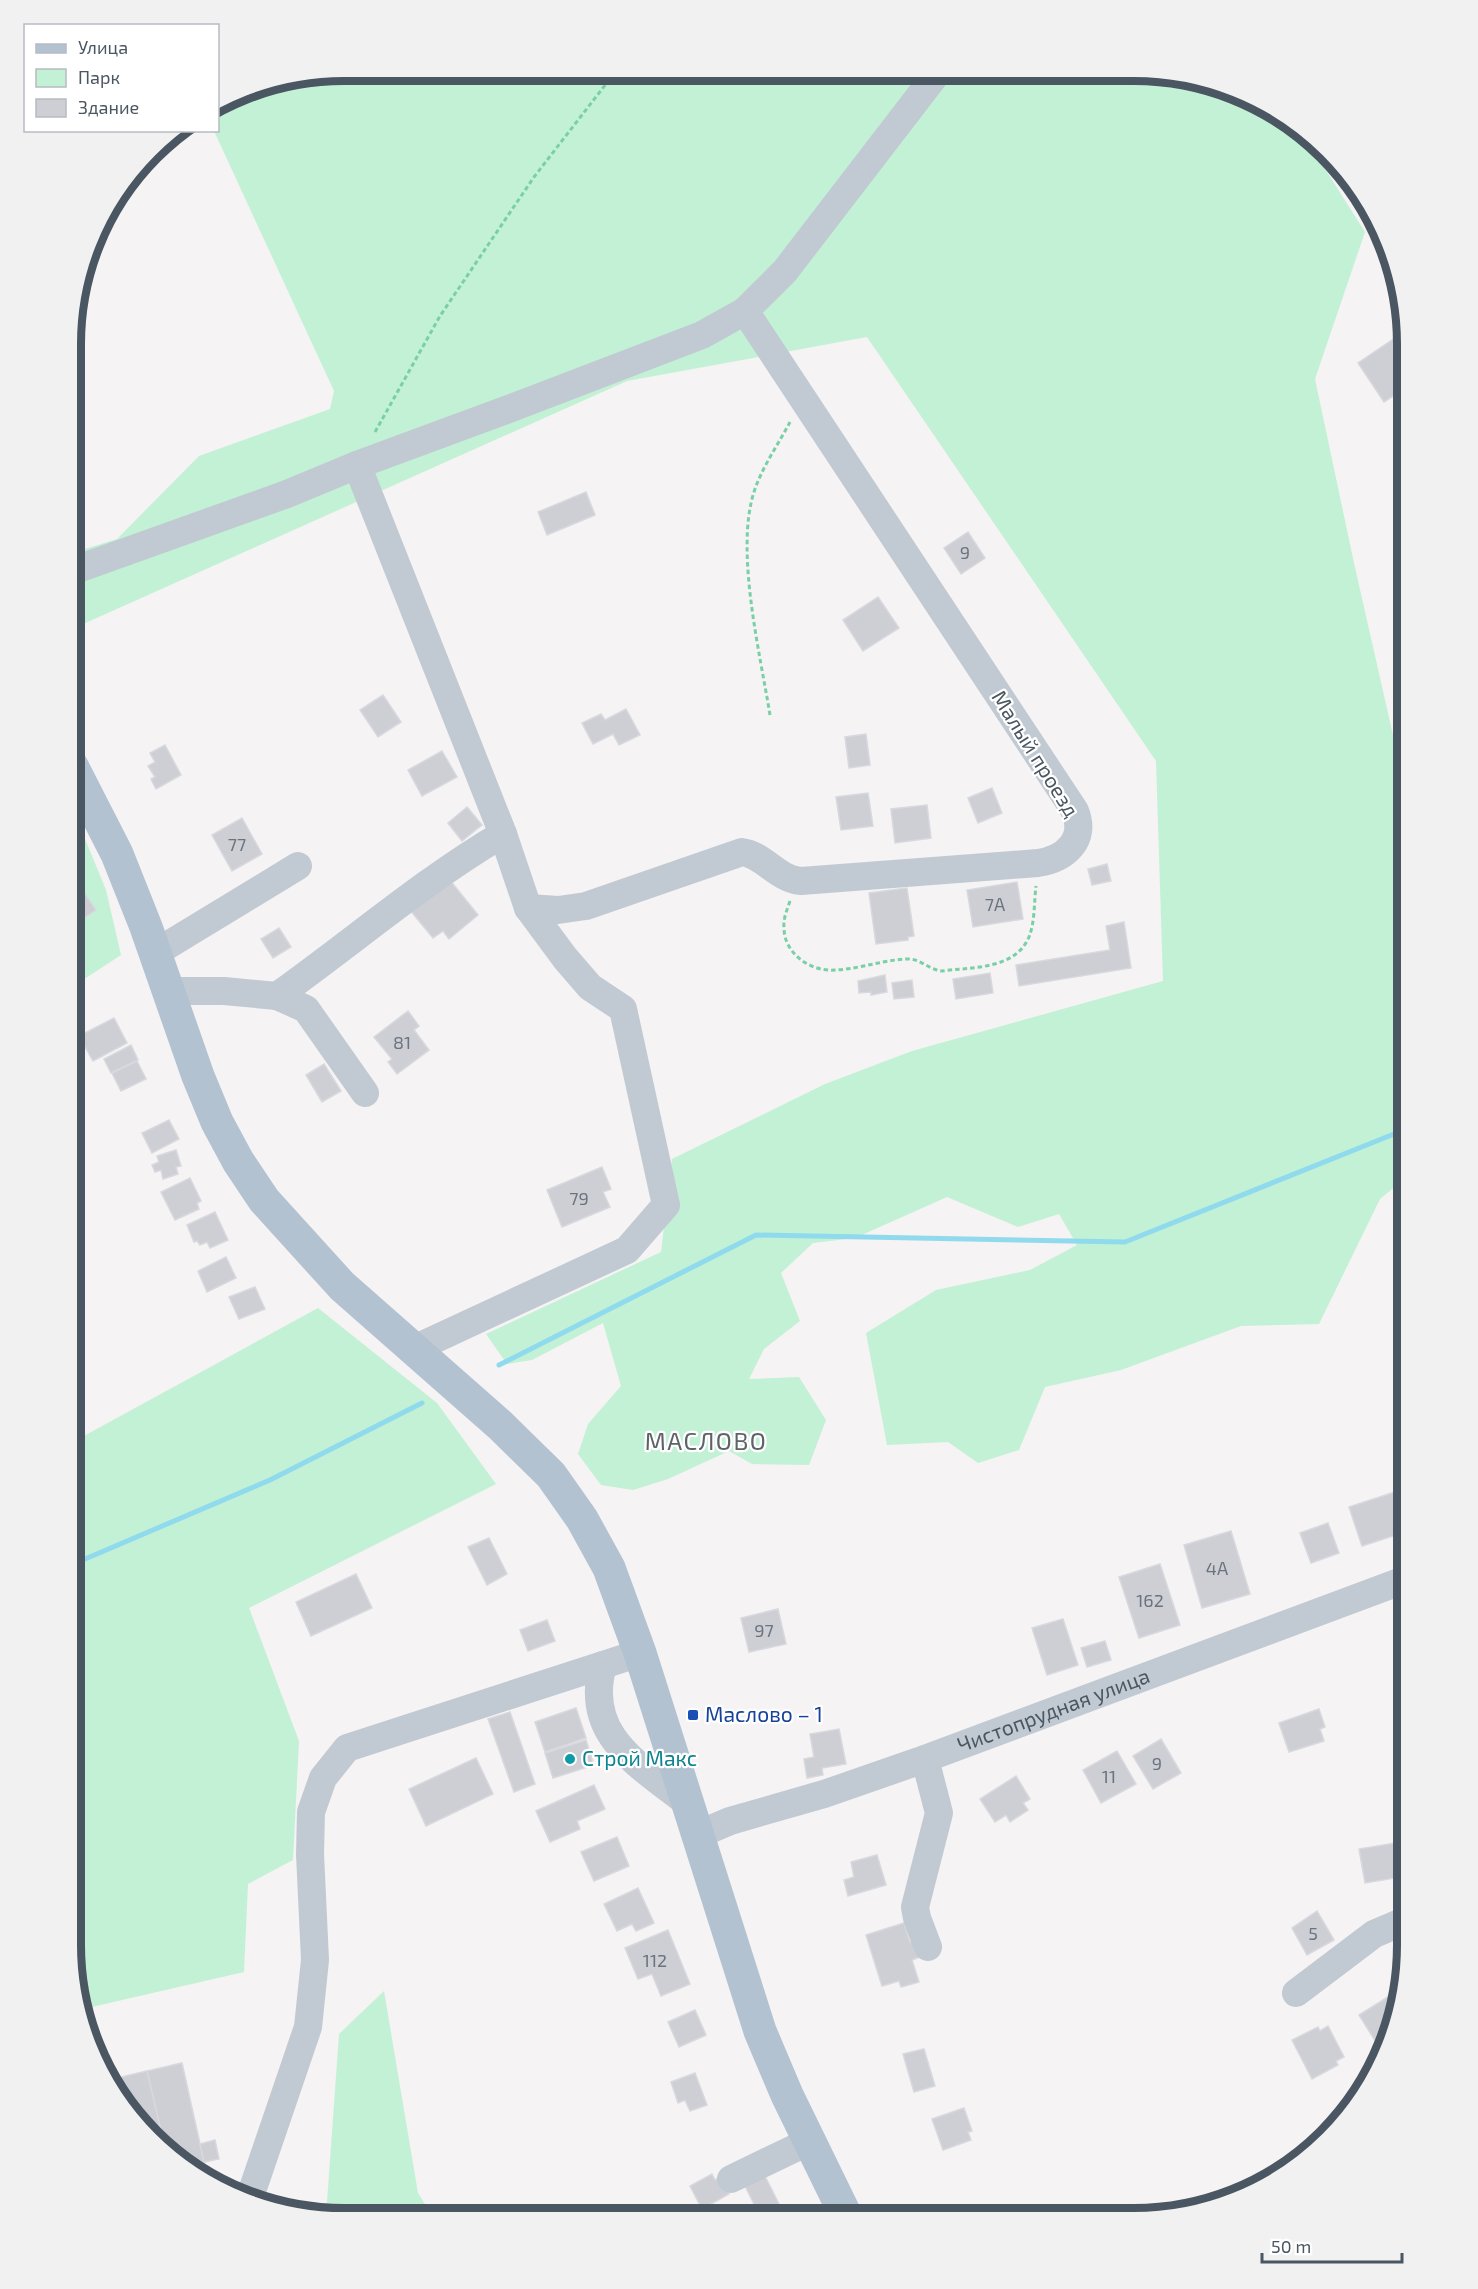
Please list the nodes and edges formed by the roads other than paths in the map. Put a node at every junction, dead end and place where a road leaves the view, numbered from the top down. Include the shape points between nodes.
1 (931, 81) edge
2 (745, 311) junction
3 (357, 465) junction
4 (81, 568) edge
5 (81, 784) edge
6 (503, 834) junction
7 (298, 866) dead end
8 (528, 908) junction
9 (155, 953) junction
10 (169, 991) junction
11 (277, 996) junction
12 (365, 1093) dead end
13 (414, 1349) junction
14 (1397, 1583) edge
15 (640, 1653) junction
16 (603, 1665) junction
17 (925, 1759) junction
18 (686, 1802) junction
19 (697, 1835) junction
20 (1397, 1924) edge
21 (928, 1947) dead end
22 (1296, 1993) dead end
23 (810, 2141) junction
24 (731, 2179) dead end
25 (252, 2191) edge
26 (842, 2208) edge

1 - 2 street via 785,272
2 - 3 street via 702,334
2 - 8 street, Малый проезд via 1075,811 1078,831 1072,845 1059,858 1038,863 796,881 742,852 586,906 558,910
3 - 4 street
3 - 6 street
5 - 9 main road via 117,854
6 - 8 street
6 - 11 street via 462,859
7 - 9 street
8 - 13 street via 590,987 623,1009 666,1205 627,1250
9 - 10 main road
10 - 11 street
10 - 13 main road via 217,1122 264,1200 342,1286
11 - 12 street via 306,1009
13 - 15 main road via 551,1475 582,1519 609,1568
14 - 17 street, Чистопрудная улица
15 - 16 street
15 - 18 main road
16 - 18 street via 598,1702 612,1738
16 - 25 street via 347,1748 323,1778 311,1812 315,1960 308,2027
17 - 19 street, Чистопрудная улица
17 - 21 street via 939,1813 915,1907
18 - 19 main road
19 - 23 main road via 760,2031
20 - 22 street via 1374,1934
23 - 24 street
23 - 26 main road

